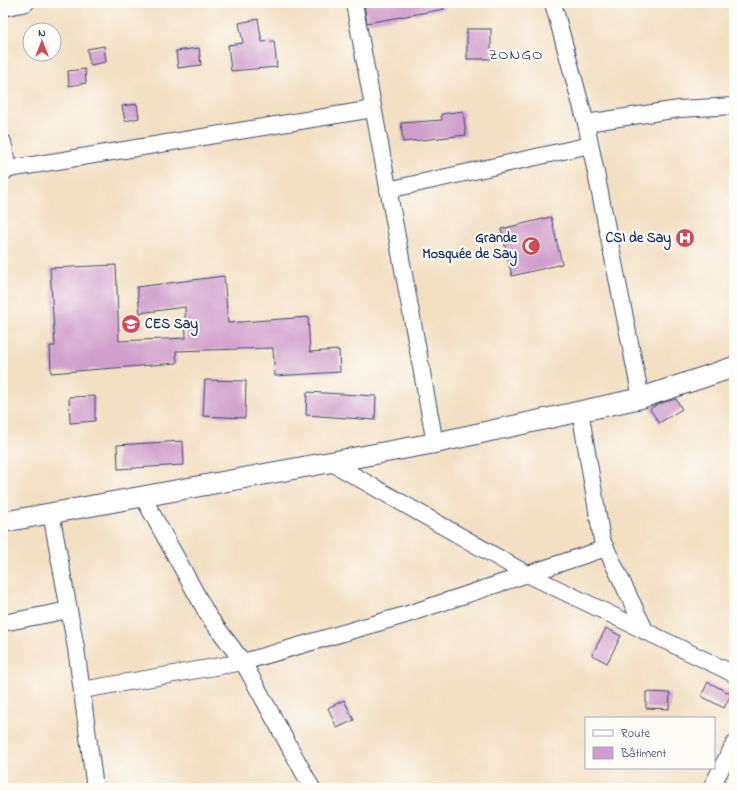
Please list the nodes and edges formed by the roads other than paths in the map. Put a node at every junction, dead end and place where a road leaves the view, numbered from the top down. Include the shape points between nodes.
1 (26, 3) edge
2 (354, 3) edge
3 (552, 3) edge
4 (3, 8) edge
5 (734, 106) edge
6 (374, 109) junction
7 (586, 124) junction
8 (3, 142) edge
9 (590, 145) junction
10 (6, 170) edge
11 (388, 190) junction
12 (734, 367) edge
13 (641, 398) junction
14 (580, 411) junction
15 (435, 442) junction
16 (330, 462) junction
17 (143, 497) junction
18 (51, 513) junction
19 (3, 522) edge
20 (606, 548) junction
21 (527, 574) junction
22 (69, 610) junction
23 (3, 622) edge
24 (646, 632) junction
25 (243, 662) junction
26 (734, 674) edge
27 (82, 690) junction
28 (734, 745) edge
29 (95, 788) edge
30 (312, 788) edge
31 (711, 788) edge

1 - 4 street
2 - 6 street
3 - 7 street
5 - 7 street via 679,109
6 - 10 street
6 - 11 street
7 - 9 street
8 - 10 street
9 - 11 street
9 - 13 street
11 - 15 street
12 - 13 street
13 - 14 street
14 - 15 street
14 - 20 street via 602,540
15 - 16 street
16 - 17 street
16 - 21 street
17 - 18 street
17 - 25 street via 209,617
18 - 19 street
18 - 22 street
20 - 21 street
20 - 24 street
21 - 24 street
21 - 25 street via 405,615
22 - 23 street
22 - 27 street
24 - 26 street
25 - 27 street
25 - 30 street
27 - 29 street
28 - 31 street

